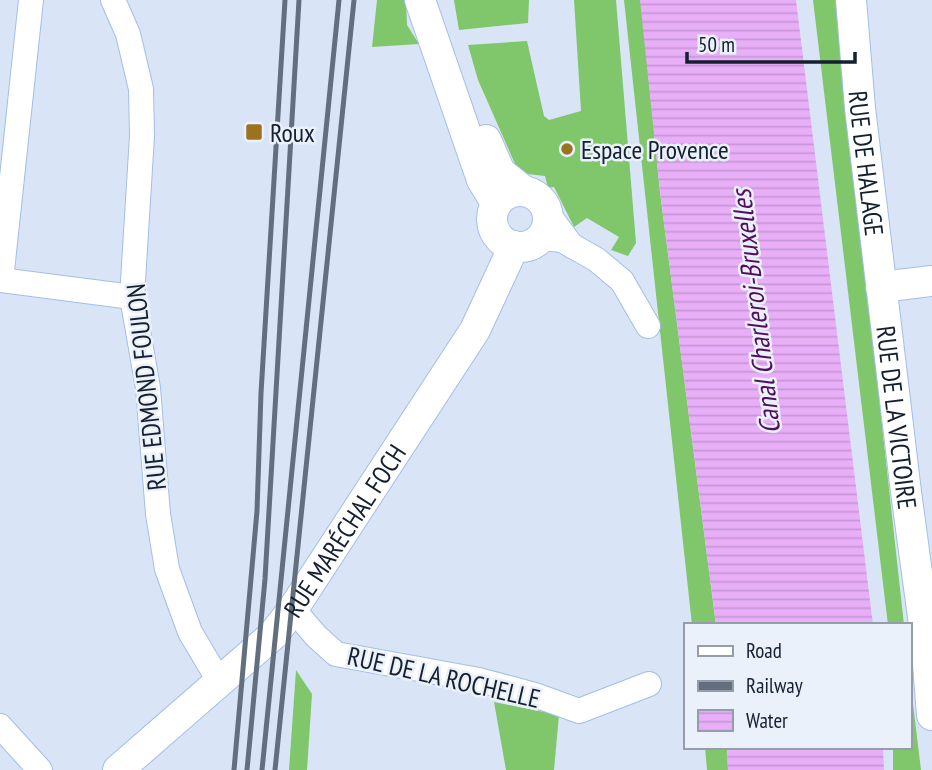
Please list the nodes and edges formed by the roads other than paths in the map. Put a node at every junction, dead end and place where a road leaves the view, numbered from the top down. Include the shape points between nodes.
1 (31, 0) edge
2 (113, 0) edge
3 (420, 0) edge
4 (438, 0) edge
5 (851, 0) edge
6 (524, 191) junction
7 (496, 203) junction
8 (535, 233) junction
9 (0, 280) edge
10 (932, 281) edge
11 (881, 287) junction
12 (132, 297) junction
13 (648, 326) dead end
14 (925, 579) edge
15 (293, 608) junction
16 (219, 681) junction
17 (649, 684) dead end
18 (932, 715) edge
19 (0, 726) edge
20 (40, 770) edge
21 (118, 770) edge

1 - 9 street
2 - 12 street, RUE EDMOND FOULON via 128,34 143,107
3 - 7 street via 482,180
4 - 6 street via 462,77 500,172
5 - 11 street, RUE DE HALAGE
6 - 7 street via 509,193
6 - 8 street via 540,198
7 - 8 street via 494,229 499,237
8 - 13 street via 562,240 597,260 622,281
8 - 15 street, RUE MARÉCHAL FOCH
9 - 12 street
10 - 11 street
11 - 14 street, RUE DE LA VICTOIRE
12 - 16 street, RUE EDMOND FOULON via 148,388 167,569 190,632
14 - 18 street, RUE DE LA VICTOIRE
15 - 16 street, RUE MARÉCHAL FOCH via 273,635
15 - 17 street, RUE DE LA ROCHELLE via 337,654 479,680 579,711
16 - 21 street, RUE MARÉCHAL FOCH
19 - 20 street

